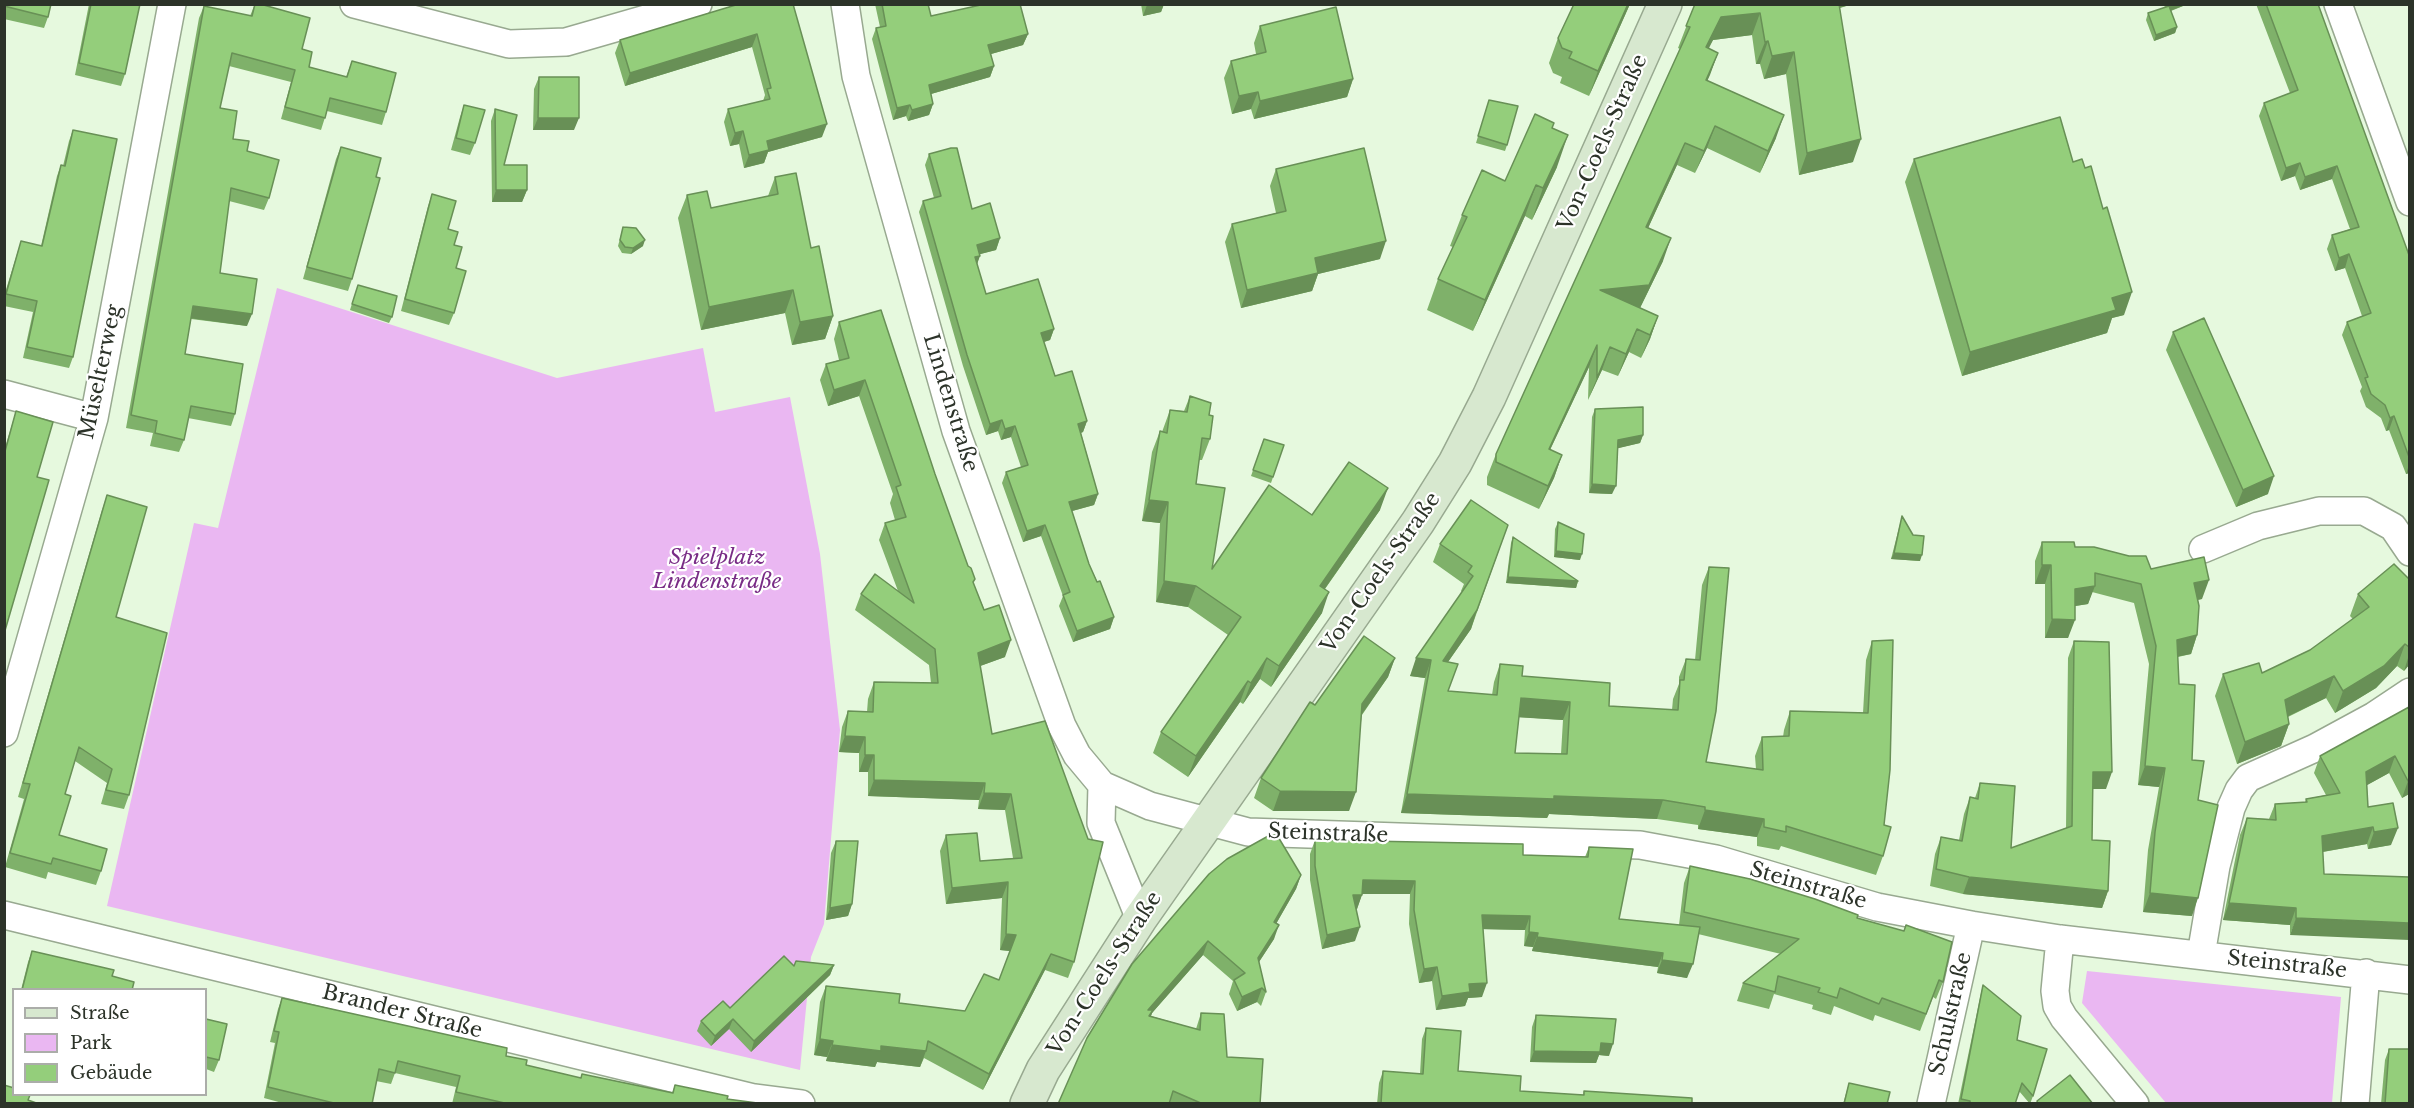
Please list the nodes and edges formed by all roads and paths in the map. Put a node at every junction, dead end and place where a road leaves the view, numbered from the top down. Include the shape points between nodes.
1 (172, 4) edge
2 (354, 4) edge
3 (698, 4) edge
4 (845, 4) edge
5 (1665, 4) edge
6 (2338, 4) edge
7 (2409, 202) edge
8 (4, 394) edge
9 (93, 418) junction
10 (2203, 549) dead end
11 (2409, 552) edge
12 (2409, 692) edge
13 (4, 733) edge
14 (1102, 784) junction
15 (1206, 822) junction
16 (4, 915) edge
17 (1140, 919) junction
18 (1971, 925) junction
19 (2060, 939) junction
20 (2201, 955) junction
21 (2366, 973) junction
22 (2409, 980) edge
23 (801, 1104) edge
24 (1028, 1104) edge
25 (1931, 1104) edge
26 (2135, 1104) edge
27 (2355, 1104) edge

1 - 9 street, Müselterweg
2 - 3 street via 509,44 566,42
4 - 14 street, Lindenstraße via 856,76 956,431 1062,726 1077,755
5 - 15 main road, Von-Coels-Straße via 1494,386 1455,463 1418,522
6 - 7 street
8 - 9 street
9 - 13 street, Müselterweg
10 - 11 street via 2258,526 2319,511 2364,511 2392,527
12 - 20 street via 2374,716 2248,778 2239,790 2216,866
14 - 15 street, Lindenstraße via 1150,806
14 - 17 street via 1101,823
15 - 17 main road, Von-Coels-Straße
15 - 18 street, Steinstraße via 1248,832 1640,845 1716,859 1868,904
16 - 23 street, Brander Straße via 754,1098
17 - 24 main road, Von-Coels-Straße via 1043,1070
18 - 19 street, Steinstraße
18 - 25 street, Schulstraße
19 - 20 street, Steinstraße
19 - 26 street via 2057,1006
20 - 21 street, Steinstraße
21 - 22 street, Steinstraße
21 - 27 street

